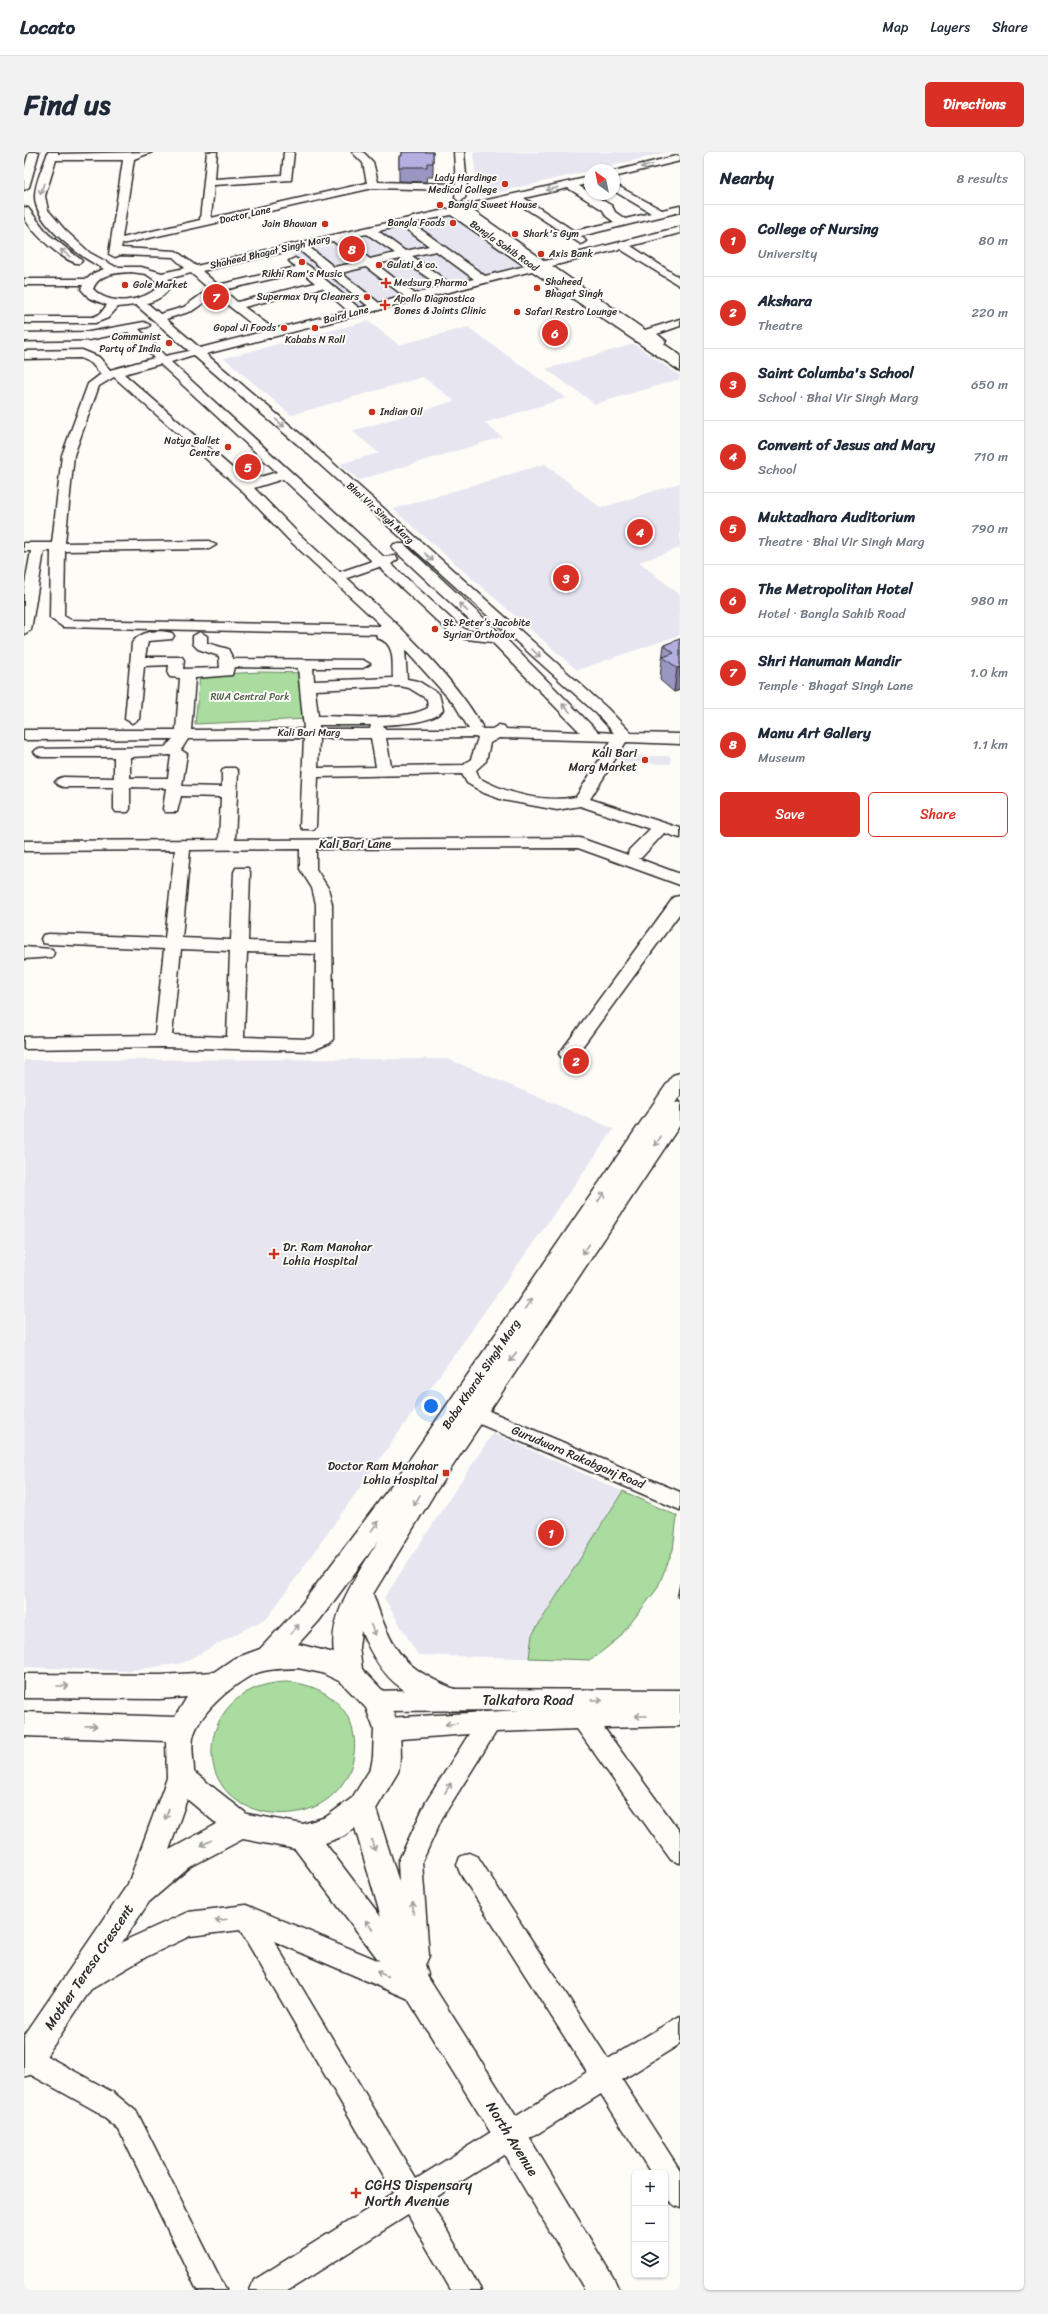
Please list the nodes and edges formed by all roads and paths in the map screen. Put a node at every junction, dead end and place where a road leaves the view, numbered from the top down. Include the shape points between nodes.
1 (34, 152) edge
2 (146, 152) edge
3 (212, 152) edge
4 (290, 152) edge
5 (356, 152) edge
6 (459, 152) edge
7 (53, 155) edge
8 (129, 157) junction
9 (680, 158) edge
10 (26, 173) edge
11 (620, 173) edge
12 (210, 182) junction
13 (584, 182) edge
14 (373, 185) junction
15 (570, 185) junction
16 (24, 187) edge
17 (462, 187) junction
18 (620, 190) edge
19 (517, 198) junction
20 (458, 208) junction
21 (680, 209) edge
22 (24, 210) edge
23 (661, 214) junction
24 (402, 221) junction
25 (624, 223) junction
26 (205, 224) junction
27 (368, 229) junction
28 (680, 230) edge
29 (157, 234) junction
30 (31, 235) dead end
31 (572, 235) junction
32 (44, 236) junction
33 (334, 237) junction
34 (300, 245) junction
35 (622, 245) junction
36 (437, 246) junction
37 (117, 247) junction
38 (281, 249) junction
39 (596, 251) junction
40 (172, 253) junction
41 (404, 255) junction
42 (369, 263) junction
43 (537, 265) junction
44 (305, 268) junction
45 (194, 269) junction
46 (114, 270) junction
47 (333, 271) junction
48 (160, 277) junction
49 (483, 280) junction
50 (24, 282) edge
51 (91, 282) junction
52 (680, 283) edge
53 (324, 284) junction
54 (24, 288) edge
55 (449, 288) junction
56 (216, 289) junction
57 (413, 298) junction
58 (127, 303) junction
59 (235, 306) junction
60 (378, 308) junction
61 (358, 313) junction
62 (102, 317) junction
63 (24, 320) edge
64 (154, 321) junction
65 (680, 322) edge
66 (131, 328) junction
67 (114, 332) junction
68 (271, 333) junction
69 (24, 337) edge
70 (193, 353) junction
71 (24, 355) edge
72 (680, 355) edge
73 (162, 360) junction
74 (680, 360) edge
75 (680, 367) edge
76 (112, 374) junction
77 (286, 474) junction
78 (245, 486) junction
79 (209, 545) dead end
80 (31, 547) edge
81 (58, 547) junction
82 (406, 554) junction
83 (381, 562) junction
84 (29, 574) edge
85 (337, 576) junction
86 (26, 603) edge
87 (24, 630) edge
88 (395, 630) junction
89 (200, 636) junction
90 (497, 638) junction
91 (139, 662) junction
92 (228, 663) junction
93 (363, 664) dead end
94 (305, 665) junction
95 (188, 674) junction
96 (400, 682) junction
97 (308, 686) junction
98 (132, 720) dead end
99 (475, 726) junction
100 (312, 727) junction
101 (680, 728) edge
102 (24, 729) edge
103 (378, 730) junction
104 (498, 730) junction
105 (184, 731) junction
106 (590, 732) junction
107 (622, 734) junction
108 (24, 735) edge
109 (680, 739) edge
110 (42, 752) dead end
111 (122, 752) junction
112 (179, 754) dead end
113 (468, 769) junction
114 (230, 771) dead end
115 (384, 771) junction
116 (310, 773) junction
117 (63, 782) dead end
118 (122, 782) junction
119 (174, 787) junction
120 (229, 792) junction
121 (581, 801) junction
122 (122, 809) dead end
123 (171, 809) dead end
124 (308, 826) dead end
125 (661, 827) junction
126 (680, 833) edge
127 (308, 844) junction
128 (183, 845) junction
129 (227, 845) junction
130 (24, 846) edge
131 (635, 854) dead end
132 (242, 872) dead end
133 (680, 880) edge
134 (680, 901) edge
135 (172, 943) junction
136 (238, 946) junction
137 (324, 949) junction
138 (24, 953) edge
139 (163, 1041) junction
140 (24, 1043) edge
141 (235, 1043) junction
142 (568, 1054) dead end
143 (680, 1080) edge
144 (680, 1109) edge
145 (475, 1413) junction
146 (680, 1501) edge
147 (360, 1593) junction
148 (269, 1658) junction
149 (350, 1674) junction
150 (219, 1683) junction
151 (24, 1686) edge
152 (450, 1699) junction
153 (680, 1700) edge
154 (376, 1701) junction
155 (680, 1716) edge
156 (582, 1717) junction
157 (490, 1721) junction
158 (24, 1724) edge
159 (182, 1729) junction
160 (387, 1729) junction
161 (180, 1778) junction
162 (362, 1807) junction
163 (241, 1826) junction
164 (304, 1837) junction
165 (680, 1852) edge
166 (469, 1865) dead end
167 (139, 1892) junction
168 (246, 1917) junction
169 (77, 1986) junction
170 (418, 1989) junction
171 (680, 2029) edge
172 (26, 2060) edge
173 (604, 2076) junction
174 (510, 2135) junction
175 (680, 2194) edge
176 (412, 2197) junction
177 (212, 2290) edge
178 (264, 2290) edge
179 (467, 2290) edge
180 (603, 2290) edge

1 - 10 street
2 - 8 street
3 - 12 street
4 - 12 street via 287,178
5 - 14 street via 368,162
6 - 17 street
7 - 8 street
7 -> 46 street via 40,196 43,211 60,232 86,255
8 - 37 street
9 -> 11 street
10 - 16 street
12 - 26 street
13 - 15 street, Shaheed Bhagat Singh Marg
14 - 17 street, Doctor Lane
14 - 26 street, Doctor Lane
15 -> 19 street, Shaheed Bhagat Singh Marg
15 - 25 street via 608,208 610,214
17 - 20 street
18 - 23 street
19 - 20 street, Shaheed Bhagat Singh Marg
19 - 31 street
20 - 24 street, Shaheed Bhagat Singh Marg
20 - 43 street, Bangla Sahib Road
21 - 23 street
22 - 32 street
23 - 25 street
24 - 27 street, Shaheed Bhagat Singh Marg
24 - 36 street
25 - 31 street
26 - 29 street, Doctor Lane
27 - 33 street, Shaheed Bhagat Singh Marg
27 - 41 street
28 - 35 street, Baird Lane
29 - 37 street, Doctor Lane
29 - 40 street
30 - 32 street
31 - 39 street
51 -> 32 street
33 - 34 street, Shaheed Bhagat Singh Marg
33 - 42 street
34 - 38 street, Shaheed Bhagat Singh Marg
34 - 47 street
35 - 39 street, Baird Lane
35 - 52 street
36 - 41 street
36 - 49 street
37 - 40 street
37 - 46 street via 113,260
38 - 44 street
38 - 45 street, Shaheed Bhagat Singh Marg
39 - 43 street, Baird Lane
40 - 45 street
41 - 42 street
41 - 55 street
42 - 47 street
42 - 57 street
43 - 49 street, Baird Lane
43 - 74 street, Bangla Sahib Road
43 - 75 street, Bangla Sahib Road
44 - 53 street
44 - 56 street
45 - 48 street, Shaheed Bhagat Singh Marg
45 - 56 street
46 - 48 street via 143,270
46 - 51 street
47 - 60 street
48 - 58 street via 165,282 159,294
49 - 55 street, Baird Lane
50 - 51 street
51 - 54 street
51 - 58 street via 96,298
53 - 59 street
53 - 61 street
55 - 57 street, Baird Lane
56 - 59 street
56 - 64 street via 188,309
57 - 60 street, Baird Lane
58 - 62 street
58 - 64 street, Bhai Vir Singh Marg
59 - 68 street
60 - 61 street, Baird Lane
61 - 68 street, Baird Lane
62 - 63 street via 84,321
62 - 67 street
64 - 66 street
64 - 70 street, Bhai Vir Singh Marg
65 - 72 street via 648,333
66 - 67 street
66 - 73 street
67 - 69 street via 89,336
68 - 70 street, Baird Lane
70 - 73 street, Baird Lane
70 - 82 street, Bhai Vir Singh Marg
70 -> 107 street, Bhai Vir Singh Marg via 302,442
71 - 76 street via 82,354 95,360
73 - 76 street, Baird Lane
73 - 77 street
76 - 78 street
76 - 81 street via 94,384 68,455
77 - 78 street
77 - 83 street
78 - 85 street via 294,537
79 - 81 street
80 - 81 street
80 - 84 street
81 - 88 street via 58,618 68,624
82 - 83 street
90 -> 82 street, Bhai Vir Singh Marg
83 - 85 street
83 - 90 street via 459,632
84 - 86 street
85 - 88 street
86 - 87 street
88 - 99 street via 461,703
89 - 91 street via 144,637 139,643
89 - 92 street via 200,644 222,651
89 - 96 street via 385,635 398,644
106 -> 90 street, Bhai Vir Singh Marg
91 - 95 street via 177,660 175,674
91 - 98 street
92 - 94 street
92 - 95 street via 227,672
93 - 94 street
94 - 97 street
95 - 105 street
96 - 97 street
96 - 100 street via 413,684 434,697 436,710 430,715 411,718
97 - 100 street
99 - 103 street, Kali Bari Marg
99 - 104 street, Kali Bari Marg
100 - 103 street, Kali Bari Marg
100 - 105 street, Kali Bari Marg
100 - 116 street
101 - 107 street
102 - 105 street, Kali Bari Marg
103 - 104 street, Kali Bari Marg
103 - 115 street
104 - 106 street, Kali Bari Marg
104 - 113 street via 483,741 478,761
105 - 108 street, Kali Bari Marg
105 - 111 street via 175,748 167,752
106 - 107 street, Kali Bari Marg
107 - 109 street
107 - 121 street
110 - 111 street
111 - 118 street
112 - 119 street
113 - 115 street
113 - 121 street via 472,780 488,790 508,797 557,805
114 - 120 street
115 - 116 street
116 - 124 street
117 - 118 street
118 - 119 street
118 - 122 street
119 - 120 street
119 - 123 street
120 - 129 street
121 - 125 street
125 - 126 street
125 - 131 street
127 - 129 street, Kali Bari Lane
127 - 133 street, Kali Bari Lane via 580,843
127 - 137 street via 308,869 320,888 324,904
128 - 129 street, Kali Bari Lane
128 - 130 street, Kali Bari Lane
128 - 135 street
132 - 136 street
134 - 142 street
135 - 136 street
135 - 138 street via 47,946
135 - 139 street
136 - 137 street
136 - 141 street
137 - 141 street via 324,1039 311,1045
139 - 140 street
139 - 141 street
148 -> 143 main road, Baba Kharak Singh Marg via 310,1613 408,1482
144 -> 145 main road, Baba Kharak Singh Marg
145 - 146 street, Gurudwara Rakabganj Road
145 -> 147 main road, Baba Kharak Singh Marg via 425,1487
147 - 149 main road, Baba Kharak Singh Marg via 348,1627 346,1647
147 -> 152 main road via 368,1619 388,1660 413,1682
148 - 149 main road via 298,1656 326,1662
148 - 150 main road via 242,1667
149 - 154 main road
151 -> 150 main road via 160,1687
150 - 159 main road via 195,1707
152 -> 153 street, Talkatora Road
152 - 154 street, Talkatora Road
154 - 160 main road
155 -> 156 street, Talkatora Road
156 - 157 street, Talkatora Road
156 - 165 street
157 -> 160 street, Talkatora Road
170 -> 157 street via 410,1862 434,1810
158 -> 159 main road
159 - 161 main road via 179,1740
160 - 162 main road via 384,1772
161 - 163 main road
161 -> 167 main road, Mother Teresa Crescent
162 - 164 main road via 334,1827
162 -> 170 main road, North Avenue
163 - 164 main road
163 -> 167 main road, Mother Teresa Crescent via 180,1858
170 -> 164 main road, North Avenue
166 - 173 street
167 - 169 main road, Mother Teresa Crescent
168 -> 169 street via 188,1924 136,1948
170 -> 168 street
168 - 176 street
169 - 172 main road, Mother Teresa Crescent
170 - 174 main road, North Avenue
171 - 173 street
172 - 177 street via 105,2102 128,2121
173 - 174 street
173 - 175 street
174 - 176 street
174 - 180 main road, North Avenue
176 - 178 street
176 - 179 street

